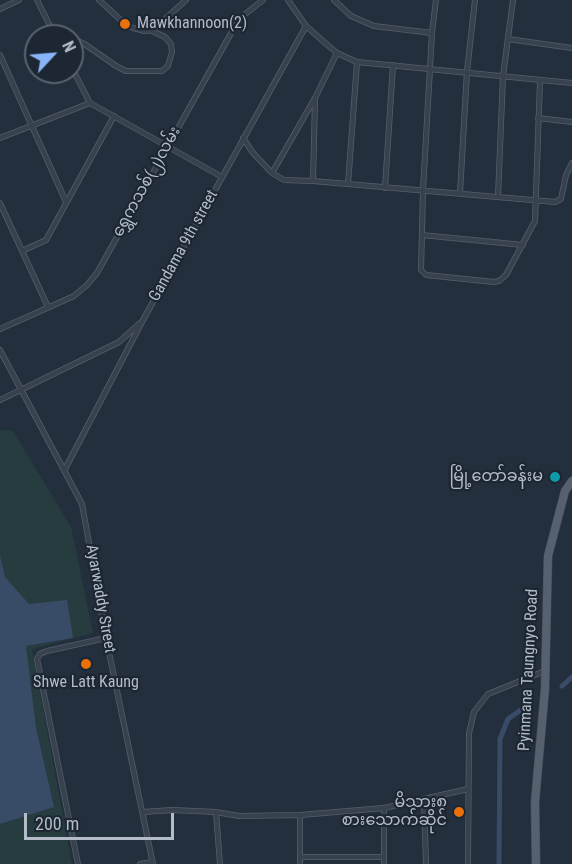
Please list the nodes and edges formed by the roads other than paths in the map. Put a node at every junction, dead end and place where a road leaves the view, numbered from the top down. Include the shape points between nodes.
1 (19, 0) edge
2 (37, 0) edge
3 (99, 0) edge
4 (186, 0) edge
5 (263, 0) edge
6 (288, 0) edge
7 (334, 0) edge
8 (436, 0) edge
9 (475, 0) edge
10 (513, 0) edge
11 (0, 9) edge
12 (50, 24) edge
13 (306, 26) junction
14 (150, 30) junction
15 (432, 33) junction
16 (508, 39) junction
17 (84, 44) edge
18 (572, 48) edge
19 (338, 53) junction
20 (0, 55) edge
21 (357, 62) junction
22 (393, 65) junction
23 (429, 68) junction
24 (467, 72) junction
25 (503, 76) junction
26 (540, 81) junction
27 (572, 83) edge
28 (80, 84) edge
29 (315, 98) junction
30 (90, 103) junction
31 (114, 116) junction
32 (538, 118) junction
33 (572, 122) edge
34 (31, 126) junction
35 (0, 138) edge
36 (243, 138) junction
37 (167, 146) junction
38 (572, 163) edge
39 (272, 173) junction
40 (222, 177) junction
41 (314, 181) junction
42 (348, 184) junction
43 (385, 188) junction
44 (423, 190) junction
45 (460, 193) junction
46 (498, 197) junction
47 (535, 200) junction
48 (0, 202) edge
49 (66, 202) junction
50 (422, 235) junction
51 (523, 245) junction
52 (22, 251) junction
53 (48, 307) junction
54 (143, 320) junction
55 (0, 329) edge
56 (0, 350) edge
57 (22, 390) junction
58 (0, 400) edge
59 (65, 469) junction
60 (572, 481) edge
61 (106, 638) junction
62 (545, 671) junction
63 (468, 789) junction
64 (424, 799) junction
65 (384, 808) junction
66 (143, 812) junction
67 (216, 812) junction
68 (300, 815) junction
69 (384, 857) junction
70 (300, 858) junction
71 (152, 863) edge
72 (78, 864) edge
73 (140, 864) edge
74 (220, 864) edge
75 (300, 864) edge
76 (384, 864) edge
77 (426, 864) edge
78 (468, 864) edge
79 (536, 864) edge

1 - 11 street
2 - 12 street
3 - 14 street via 124,23
4 - 14 street
5 - 37 street, ရွှေကသစ်(၂)လမ်း via 239,19
6 - 13 street
7 - 15 street via 351,16 374,26
8 - 15 street
9 - 24 street
10 - 16 street
13 - 19 street
13 - 36 street, Gandama 9th street
14 - 17 street via 165,37 171,45 168,66 162,71 126,71
15 - 23 street
16 - 18 street
16 - 25 street
19 - 21 street
19 - 29 street
20 - 34 street
21 - 22 street
21 - 42 street
22 - 23 street
22 - 43 street
23 - 24 street
23 - 44 street
24 - 25 street
24 - 45 street
25 - 26 street
25 - 46 street
26 - 27 street
26 - 32 street
28 - 30 street
29 - 39 street
29 - 41 street
30 - 31 street
30 - 34 street
31 - 37 street
31 - 49 street
32 - 33 street
32 - 47 street
34 - 35 street
34 - 49 street
36 - 39 street
36 - 40 street, Gandama 9th street
37 - 40 street
37 - 53 street, ရွှေကသစ်(၂)လမ်း via 97,273 74,296
38 - 47 street via 561,199
39 - 41 street via 284,180
40 - 54 street, Gandama 9th street
41 - 42 street
42 - 43 street
43 - 44 street
44 - 45 street
44 - 50 street
45 - 46 street
46 - 47 street
47 - 51 street via 535,221
48 - 52 street
49 - 52 street via 46,240
50 - 51 street
50 - 51 street via 421,270 426,275 499,281
52 - 53 street
53 - 55 street, ရွှေကသစ်(၂)လမ်း
54 - 57 street via 118,342
54 - 59 street, Gandama 9th street
56 - 57 street, Ayarwaddy Street
57 - 58 street
57 - 59 street, Ayarwaddy Street
59 - 61 street, Ayarwaddy Street via 85,515
60 - 62 main road, Pyinmana Taungnyo Road via 548,556
61 - 66 street, Ayarwaddy Street
61 - 72 street via 47,651 37,659
62 - 63 street via 488,694 474,712 469,733
62 - 79 main road, Pyinmana Taungnyo Road via 535,802
63 - 64 street
63 - 78 street
64 - 65 street
64 - 77 street
65 - 68 street
65 - 69 street
66 - 67 street
66 - 71 street, Ayarwaddy Street
67 - 68 street via 239,816
67 - 74 street
68 - 70 street
69 - 70 street
69 - 76 street
70 - 75 street
71 - 73 street

